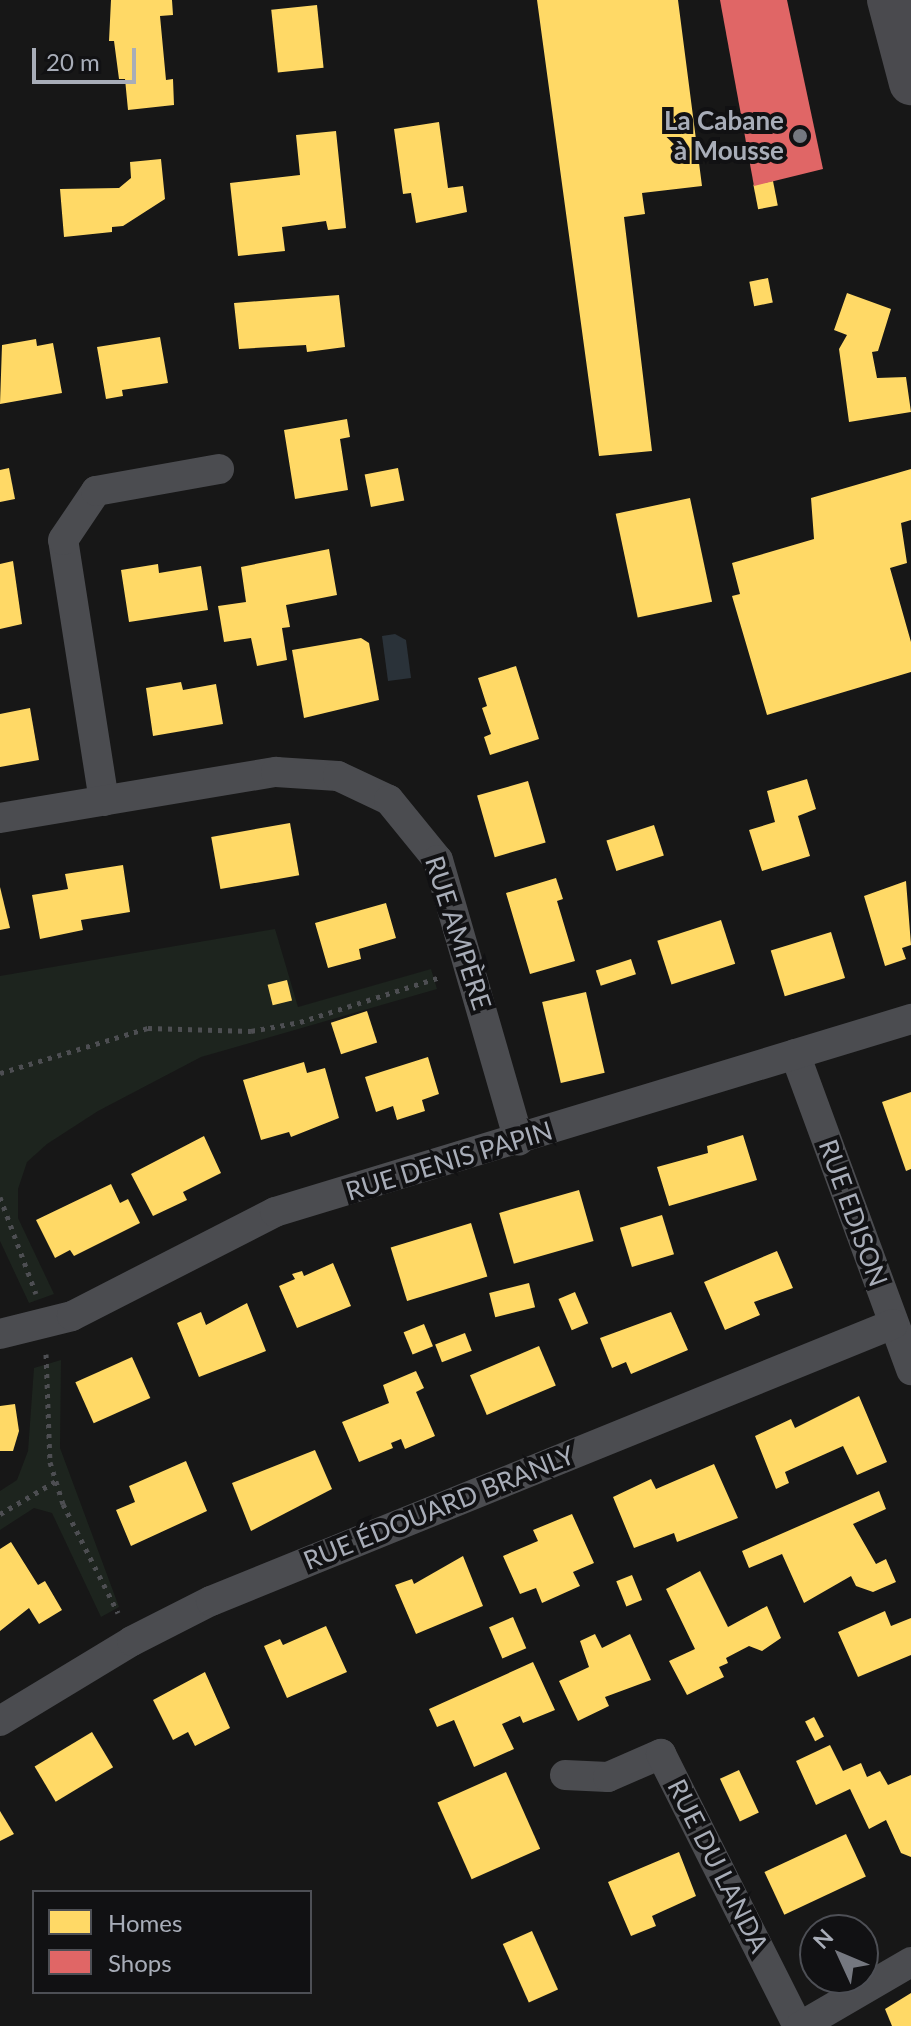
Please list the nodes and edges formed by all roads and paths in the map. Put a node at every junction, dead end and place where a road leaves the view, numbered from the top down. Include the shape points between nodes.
1 (889, 0) edge
2 (911, 83) edge
3 (219, 469) dead end
4 (104, 801) junction
5 (0, 818) edge
6 (471, 967) junction
7 (911, 1019) edge
8 (795, 1054) junction
9 (0, 1073) edge
10 (519, 1141) junction
11 (0, 1197) edge
12 (893, 1324) junction
13 (42, 1327) junction
14 (0, 1334) edge
15 (911, 1370) edge
16 (56, 1481) junction
17 (0, 1514) edge
18 (132, 1641) junction
19 (0, 1721) edge
20 (565, 1775) dead end
21 (911, 1962) edge
22 (800, 2026) edge

1 - 2 main road
3 - 4 street via 96,491 63,540
4 - 5 street, RUE AMPÈRE
4 - 6 street, RUE AMPÈRE via 276,772 338,776 365,787 397,808 438,860
6 - 9 path via 300,1022 251,1031 148,1028
6 - 10 street, RUE AMPÈRE
7 - 8 street, RUE DENIS PAPIN
8 - 10 street, RUE DENIS PAPIN
8 - 12 street, RUE EDISON
10 - 13 street, RUE DENIS PAPIN via 275,1212
11 - 13 path via 40,1303
12 - 15 street, RUE EDISON
12 - 18 street, RUE ÉDOUARD BRANLY via 211,1601
13 - 14 street, RUE DENIS PAPIN
13 - 16 path
16 - 17 path
16 - 18 path
18 - 19 street, RUE ÉDOUARD BRANLY
20 - 22 street, RUE DU LANDA via 608,1777 661,1754
21 - 22 street, RUE DU LANDA

